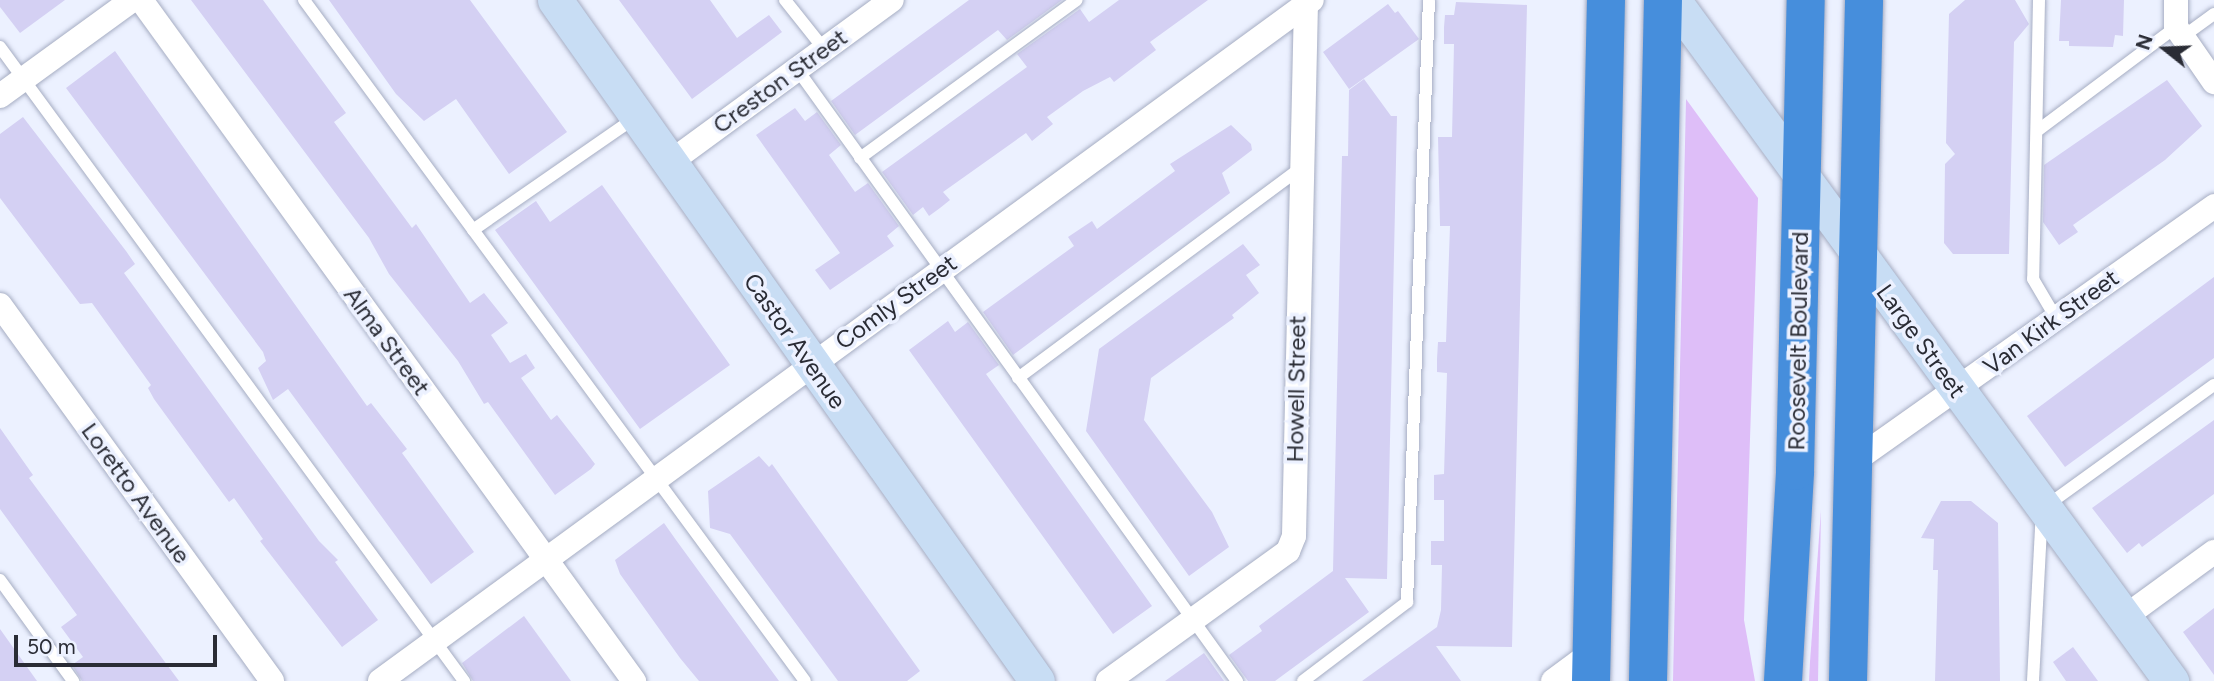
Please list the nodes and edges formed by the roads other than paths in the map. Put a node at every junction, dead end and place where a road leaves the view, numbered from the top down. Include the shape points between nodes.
1 (132, 0) edge
2 (141, 0) edge
3 (304, 0) edge
4 (555, 0) edge
5 (785, 0) edge
6 (892, 0) edge
7 (1077, 0) edge
8 (1429, 0) edge
9 (1606, 0) edge
10 (1663, 0) edge
11 (1673, 0) edge
12 (1805, 0) edge
13 (1864, 0) edge
14 (2039, 0) edge
15 (2176, 0) edge
16 (1309, 2) edge
17 (2214, 14) edge
18 (2179, 32) junction
19 (0, 47) edge
20 (824, 49) junction
21 (797, 69) junction
22 (24, 79) junction
23 (2214, 82) edge
24 (0, 96) edge
25 (637, 117) junction
26 (2037, 131) junction
27 (860, 158) junction
28 (669, 163) junction
29 (1301, 168) junction
30 (1801, 177) junction
31 (2214, 206) edge
32 (473, 230) junction
33 (1858, 255) junction
34 (940, 271) junction
35 (0, 305) edge
36 (2056, 318) junction
37 (812, 364) junction
38 (1018, 378) junction
39 (2214, 385) edge
40 (1956, 390) junction
41 (1853, 462) junction
42 (658, 481) junction
43 (2042, 509) junction
44 (2214, 552) edge
45 (547, 561) junction
46 (0, 580) edge
47 (2122, 619) junction
48 (1192, 620) junction
49 (435, 641) junction
50 (1591, 667) edge
51 (74, 681) edge
52 (272, 681) edge
53 (380, 681) edge
54 (464, 681) edge
55 (634, 681) edge
56 (805, 681) edge
57 (1037, 681) edge
58 (1108, 681) edge
59 (1237, 681) edge
60 (1303, 681) edge
61 (1553, 681) edge
62 (1648, 681) edge
63 (1783, 681) edge
64 (1848, 681) edge
65 (2033, 681) edge
66 (2171, 681) edge

1 - 22 street
2 - 45 street, Alma Street
3 - 32 lane
4 - 25 street, Castor Avenue
5 - 20 lane
6 - 20 street, Creston Street
7 - 27 lane
8 - 60 lane via 1407,602
9 - 50 highway
10 - 62 highway
11 - 30 street, Large Street
12 - 30 highway, Roosevelt Boulevard
13 - 33 highway
14 - 26 lane
15 - 18 street
16 - 29 street, Howell Street
16 - 34 street, Comly Street
17 - 18 lane
18 - 23 street
18 - 26 lane
19 - 22 lane
20 - 21 street, Creston Street
21 - 27 lane
21 - 28 street, Creston Street
22 - 24 street
22 - 49 lane
25 - 28 street, Castor Avenue
25 - 32 lane
26 - 36 lane via 2033,279
27 - 34 lane
28 - 37 street, Castor Avenue
29 - 38 lane
29 - 48 street, Howell Street via 1294,536 1288,551
30 - 33 street, Large Street
30 - 63 highway, Roosevelt Boulevard via 1795,471
31 - 36 street, Van Kirk Street
32 - 42 lane
33 - 40 street, Large Street
33 - 41 highway
34 - 37 street, Comly Street
34 - 38 lane
35 - 52 street, Loretto Avenue
36 - 40 street, Van Kirk Street
37 - 42 street, Comly Street
37 - 57 street, Castor Avenue
38 - 48 lane
39 - 43 lane
40 - 41 street, Van Kirk Street
40 - 43 street, Large Street
41 - 64 highway
42 - 45 street, Comly Street
42 - 56 lane
43 - 47 street, Large Street
43 - 65 lane
44 - 47 street
45 - 49 street, Comly Street
45 - 55 street, Alma Street
46 - 51 lane
47 - 66 street, Large Street
48 - 58 street, Howell Street
48 - 59 lane
49 - 53 street, Comly Street
49 - 54 lane
50 - 61 street

